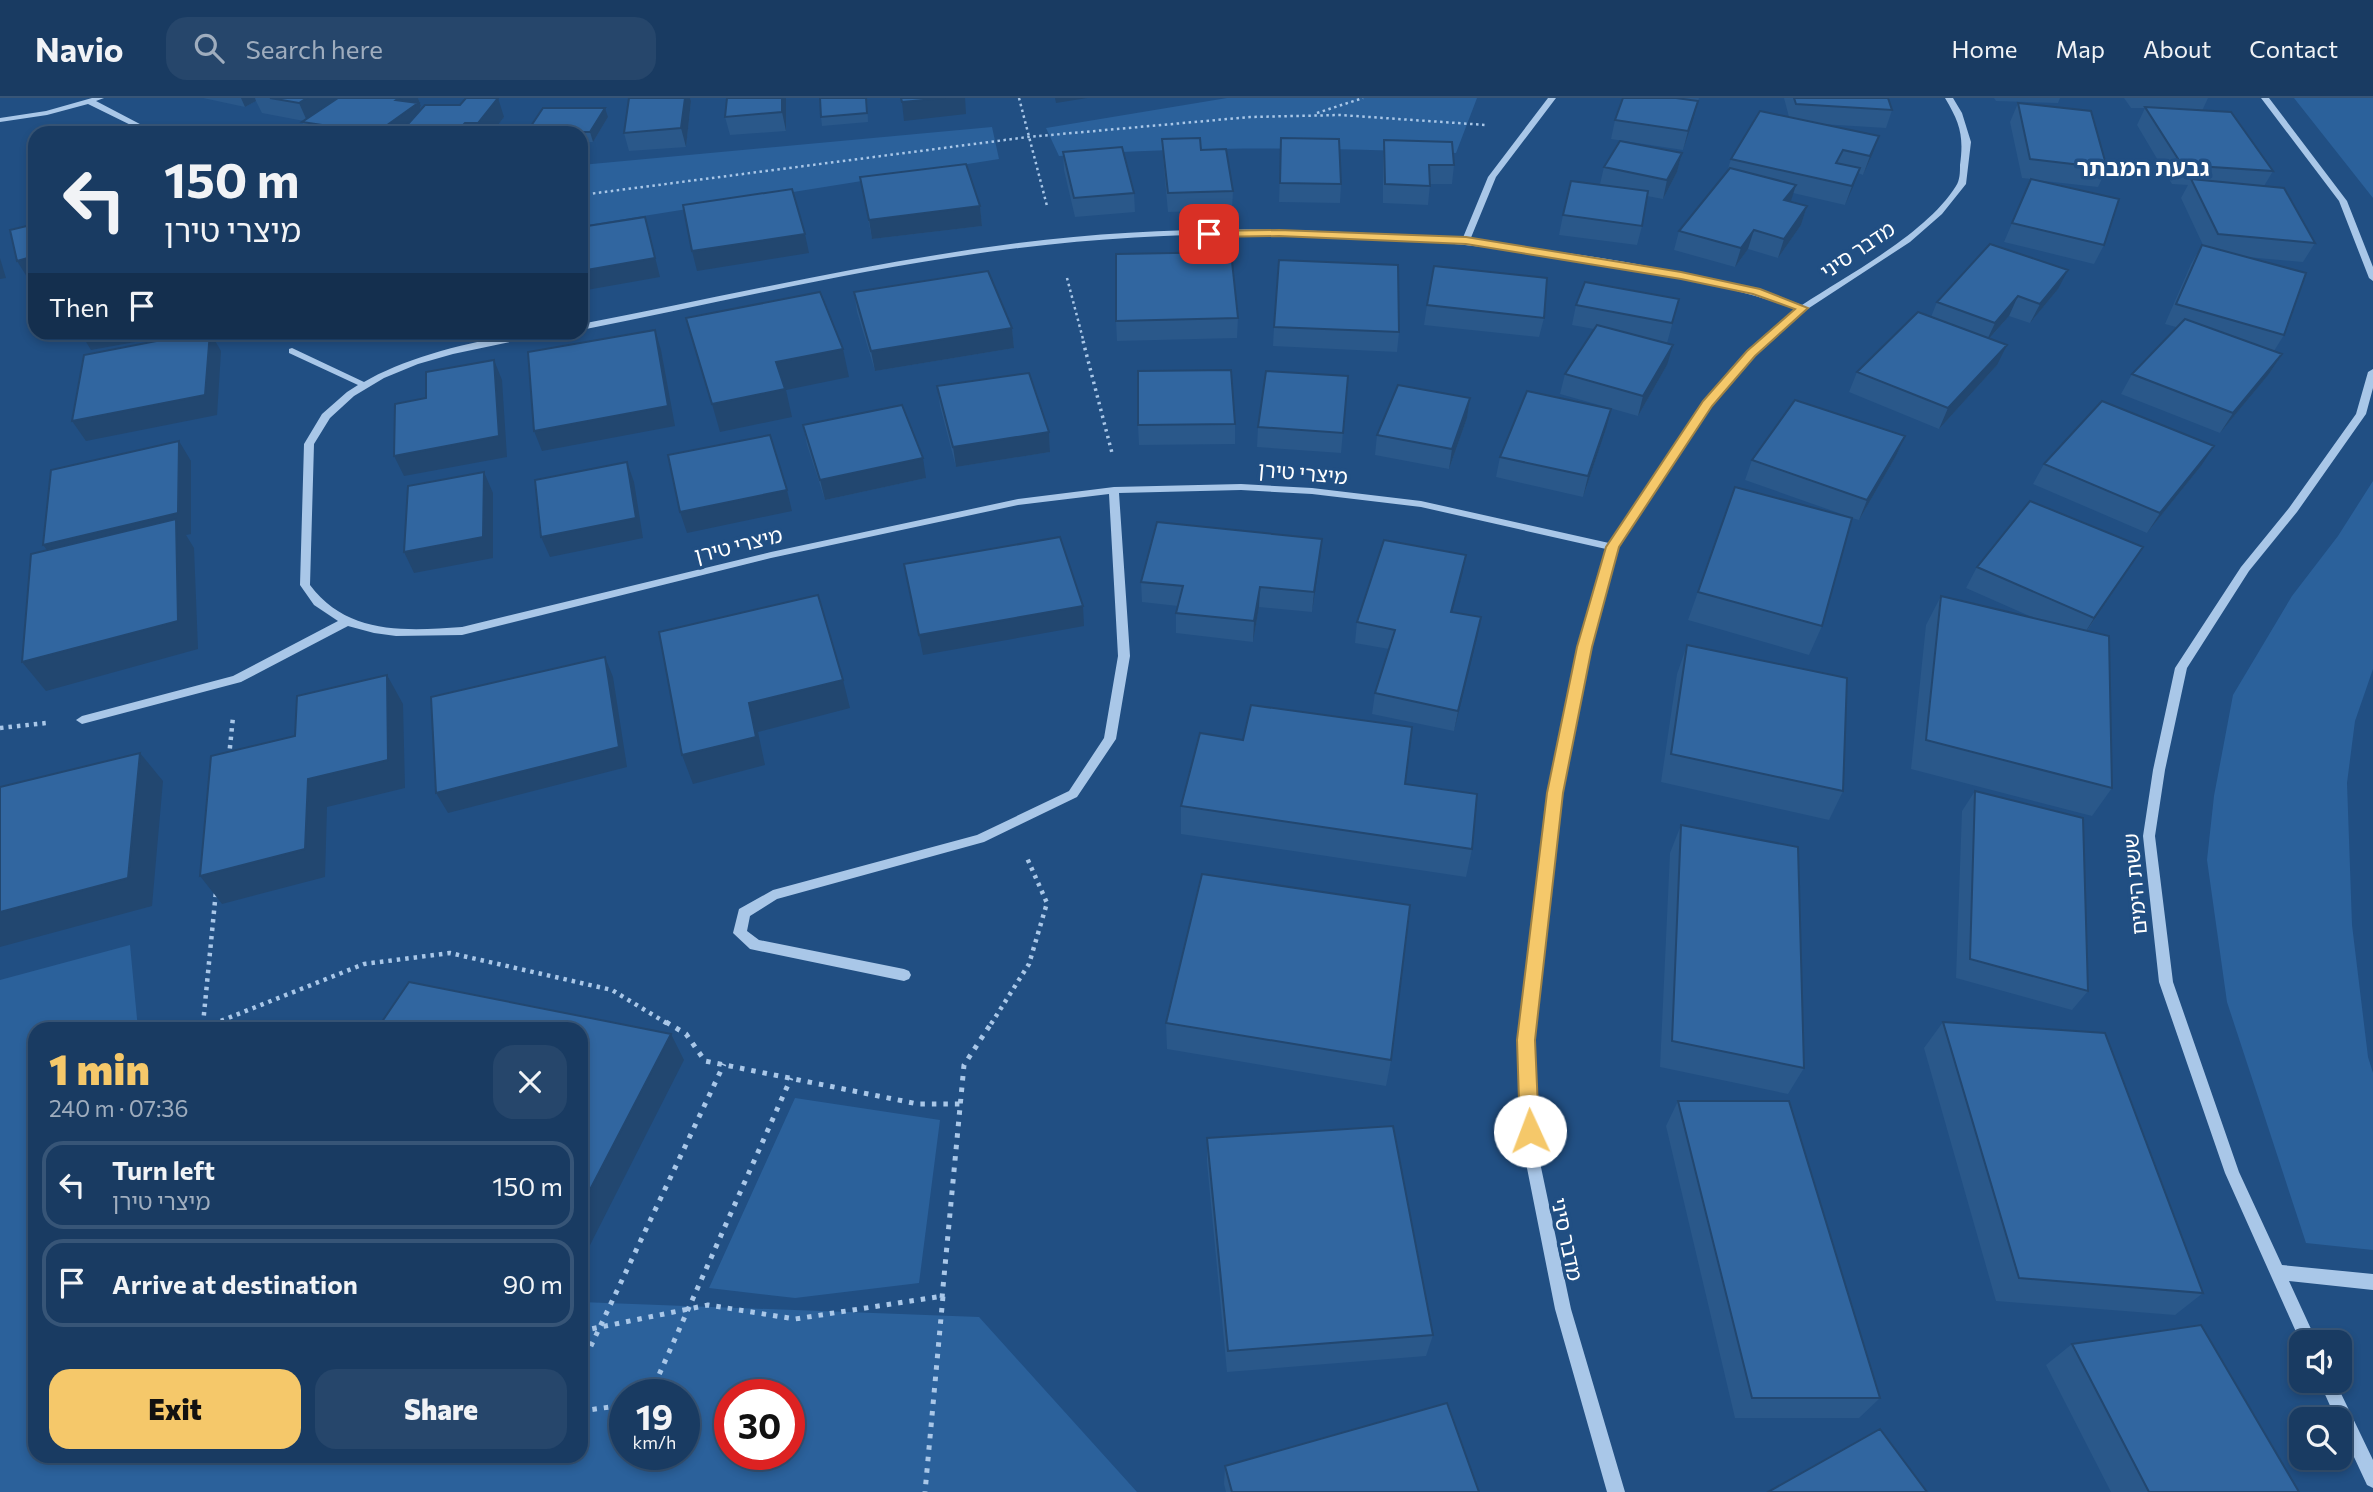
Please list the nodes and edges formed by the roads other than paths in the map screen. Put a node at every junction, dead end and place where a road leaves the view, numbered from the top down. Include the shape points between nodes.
1 (100, 98) edge
2 (1552, 98) edge
3 (1949, 98) edge
4 (2265, 98) edge
5 (89, 101) junction
6 (0, 120) edge
7 (139, 126) edge
8 (1466, 240) junction
9 (2373, 278) edge
10 (1803, 308) junction
11 (588, 326) edge
12 (512, 340) edge
13 (292, 351) dead end
14 (2373, 372) edge
15 (365, 385) junction
16 (1114, 490) junction
17 (1612, 547) junction
18 (346, 622) junction
19 (82, 720) dead end
20 (904, 975) dead end
21 (2277, 1272) junction
22 (2373, 1282) edge
23 (2304, 1330) edge
24 (2333, 1393) edge
25 (2373, 1479) edge
26 (1616, 1492) edge

1 - 5 street
2 - 8 street via 1492,177
3 - 10 street, מדבר סיני via 1967,142 1962,184 1907,240
4 - 9 street via 2343,201
5 - 6 street
5 - 7 street
8 - 10 street via 1681,275
8 - 11 street via 1279,233 1058,241 952,255
10 - 17 street, מדבר סיני via 1751,353 1707,404
12 - 15 street, מיצרי טירן via 436,355
13 - 15 street
14 - 21 street, ששת הימים via 2361,414 2245,569 2181,668 2149,836 2166,982 2232,1173
15 - 18 street, מיצרי טירן via 316,427 309,444 305,584 314,602
16 - 17 street, מיצרי טירן via 1241,487 1312,491 1421,504
16 - 18 street, מיצרי טירן via 1018,502 462,631 413,635
16 - 20 street via 1124,656 1110,739 1073,794 980,839 773,895 744,913 740,933 755,944
17 - 26 street, מדבר סיני via 1564,742 1526,1040 1531,1153 1563,1309
18 - 19 street via 237,678
21 - 22 street
21 - 23 street, ששת הימים
24 - 25 street

